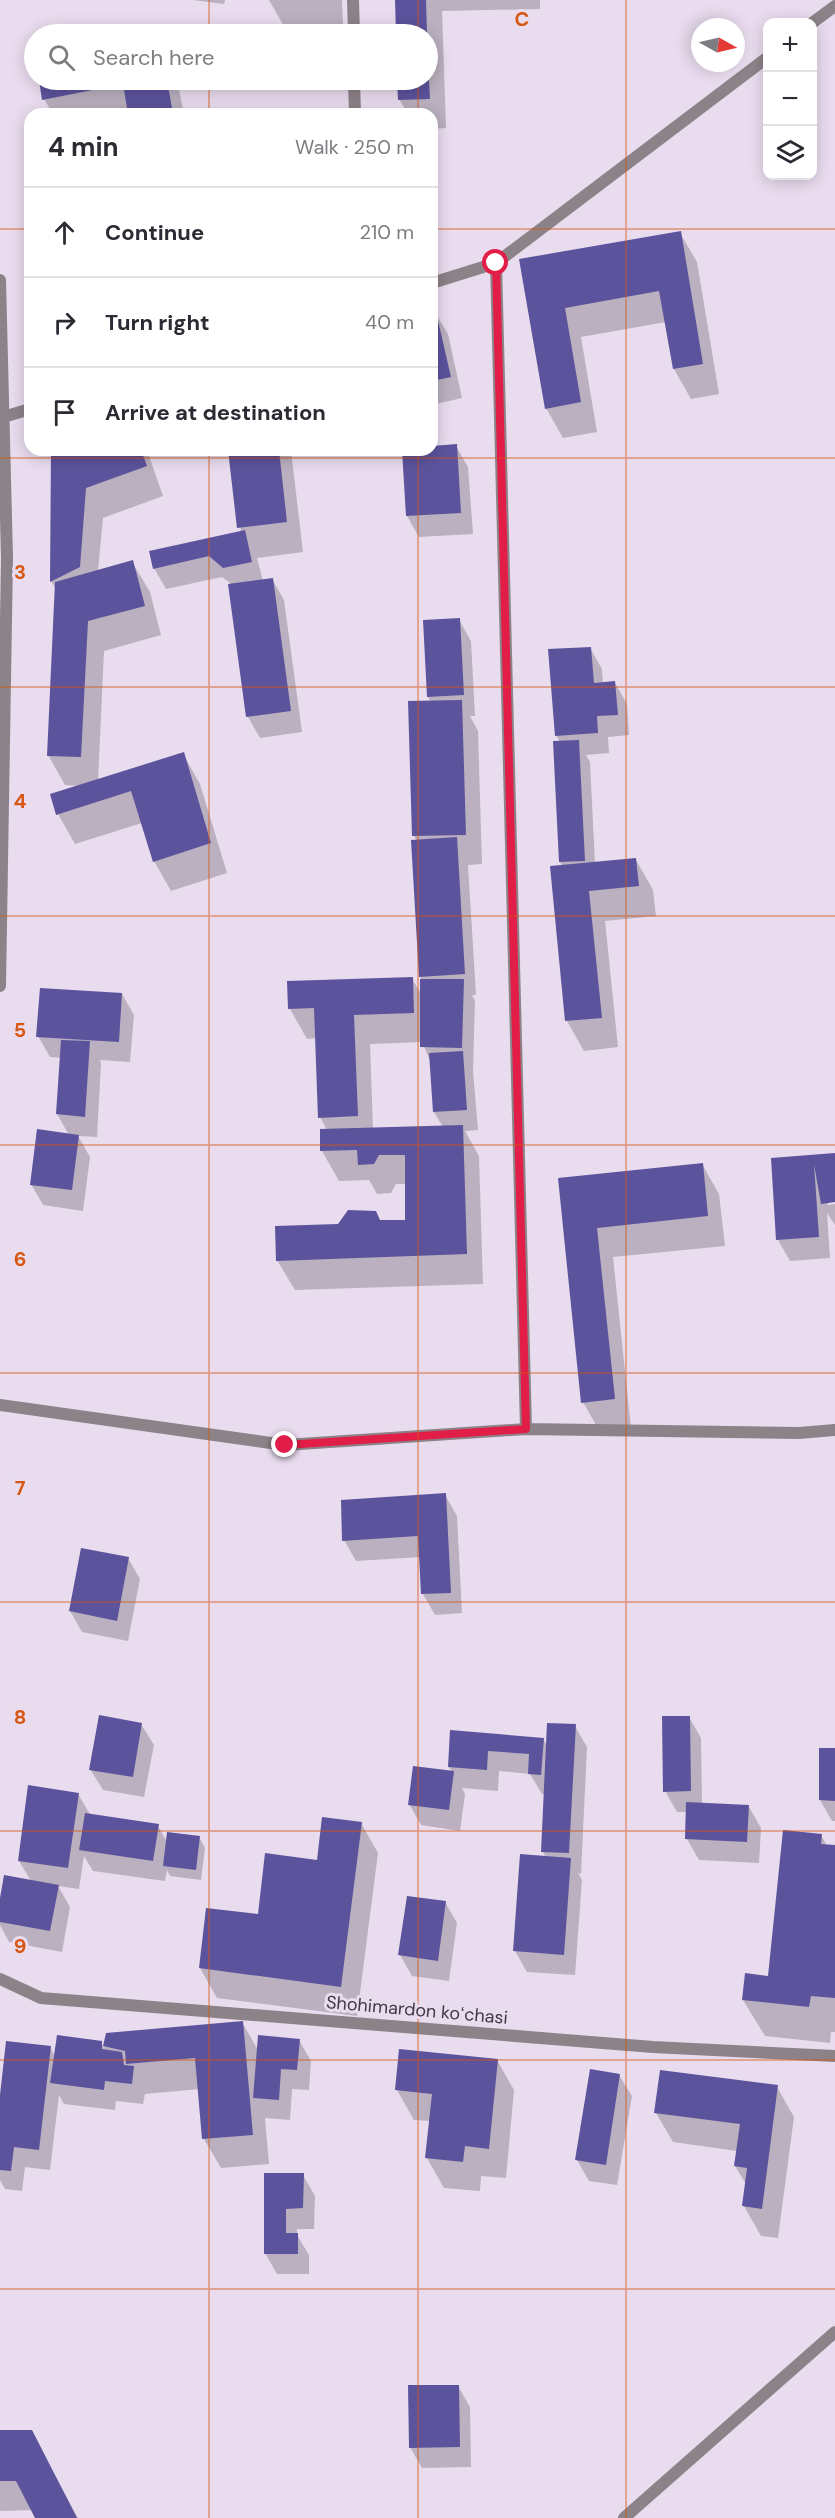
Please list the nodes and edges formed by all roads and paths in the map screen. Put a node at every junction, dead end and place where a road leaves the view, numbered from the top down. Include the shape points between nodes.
1 (353, 0) edge
2 (835, 6) edge
3 (817, 20) edge
4 (354, 24) edge
5 (763, 61) edge
6 (354, 90) edge
7 (355, 108) edge
8 (496, 263) junction
9 (0, 280) edge
10 (438, 281) edge
11 (24, 412) edge
12 (1, 418) edge
13 (0, 986) edge
14 (0, 1405) edge
15 (526, 1429) junction
16 (835, 1430) edge
17 (0, 1980) edge
18 (835, 2056) edge
19 (835, 2332) edge
20 (624, 2518) edge

1 - 4 street
2 - 3 street
5 - 8 street
6 - 7 street
8 - 10 street
8 - 15 street
9 - 12 street
11 - 12 street
12 - 13 street via 7,558
14 - 15 street via 285,1445
15 - 16 street via 799,1433
17 - 18 street, Shohimardon koʻchasi via 41,1998 653,2047
19 - 20 street

